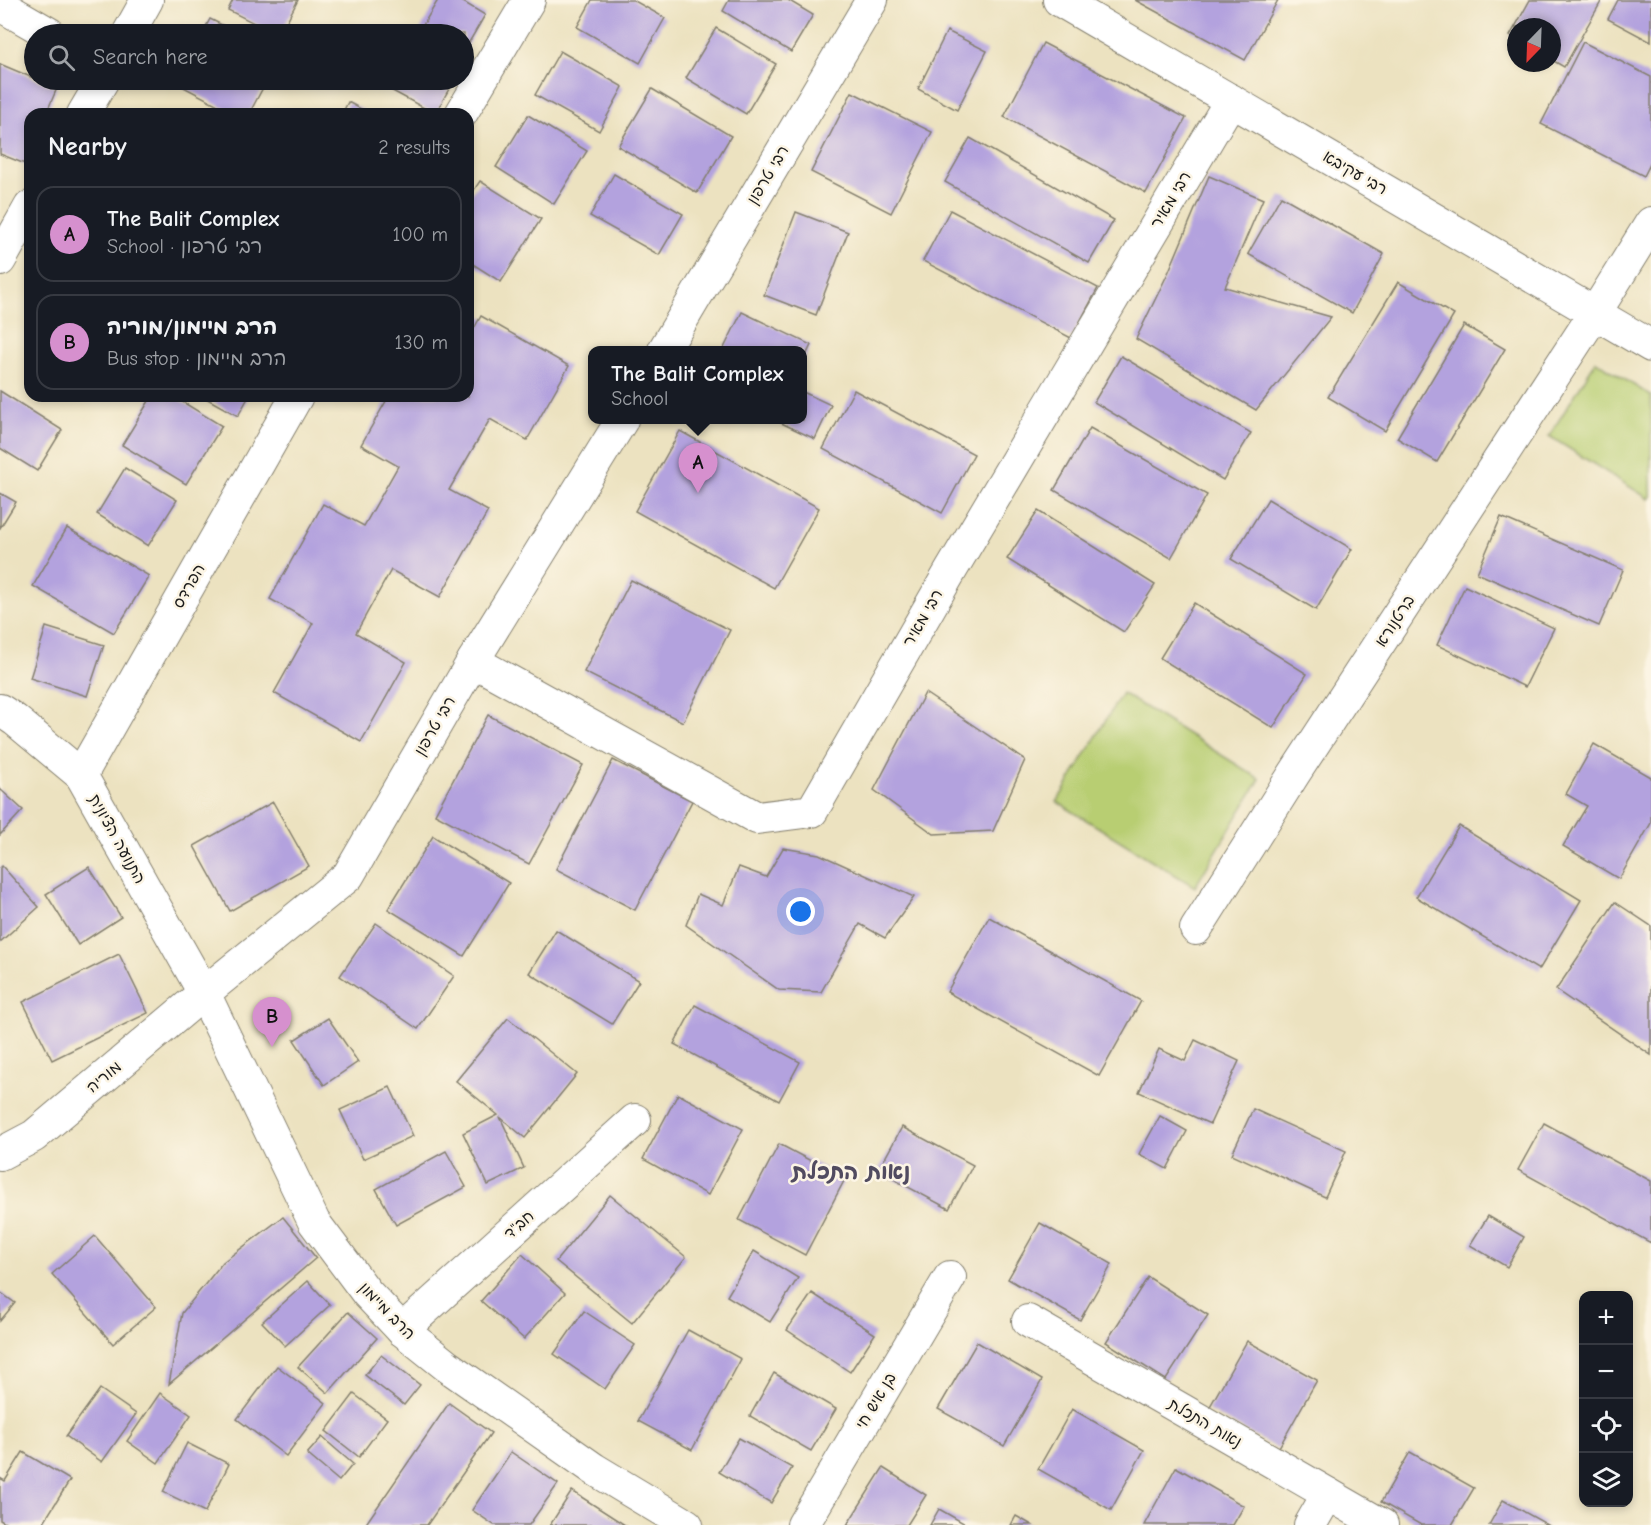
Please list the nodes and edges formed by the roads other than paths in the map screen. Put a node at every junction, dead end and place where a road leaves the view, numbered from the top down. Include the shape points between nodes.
1 (147, 0) edge
2 (529, 0) edge
3 (872, 0) edge
4 (1059, 0) edge
5 (0, 5) edge
6 (33, 24) edge
7 (134, 24) edge
8 (97, 90) edge
9 (1231, 100) junction
10 (87, 108) edge
11 (465, 108) edge
12 (24, 218) edge
13 (1651, 223) edge
14 (0, 260) edge
15 (1595, 313) junction
16 (667, 346) edge
17 (1651, 346) edge
18 (294, 402) edge
19 (620, 424) edge
20 (473, 661) junction
21 (0, 710) edge
22 (81, 775) junction
23 (1196, 929) dead end
24 (204, 993) junction
25 (635, 1120) dead end
26 (0, 1155) edge
27 (950, 1276) dead end
28 (1028, 1321) dead end
29 (402, 1330) junction
30 (1329, 1494) junction
31 (687, 1525) edge
32 (803, 1525) edge
33 (1310, 1525) edge
34 (1382, 1525) edge

1 - 7 street
2 - 11 street
3 - 16 street, רבי טרפון
4 - 9 street, רבי עקיבא
5 - 6 street
8 - 10 street
9 - 15 street, רבי עקיבא
9 - 20 street, רבי מאיר via 812,811 757,818
12 - 14 street
13 - 15 street, ברטנורא
15 - 17 street, רבי עקיבא
15 - 23 street, ברטנורא
18 - 22 street, הפרדס
19 - 20 street, רבי טרפון
20 - 24 street, רבי טרפון via 348,876
21 - 22 street, התנועה הציונית
22 - 24 street, התנועה הציונית
24 - 26 street, מוריה via 34,1136
24 - 29 street, הרב מיימון via 314,1222 367,1293
25 - 29 street, חב"ד
27 - 32 street, בן איש חי
28 - 30 street, נאות התכלת
29 - 31 street, הרב מיימון via 594,1469
30 - 33 street
30 - 34 street, נאות התכלת

